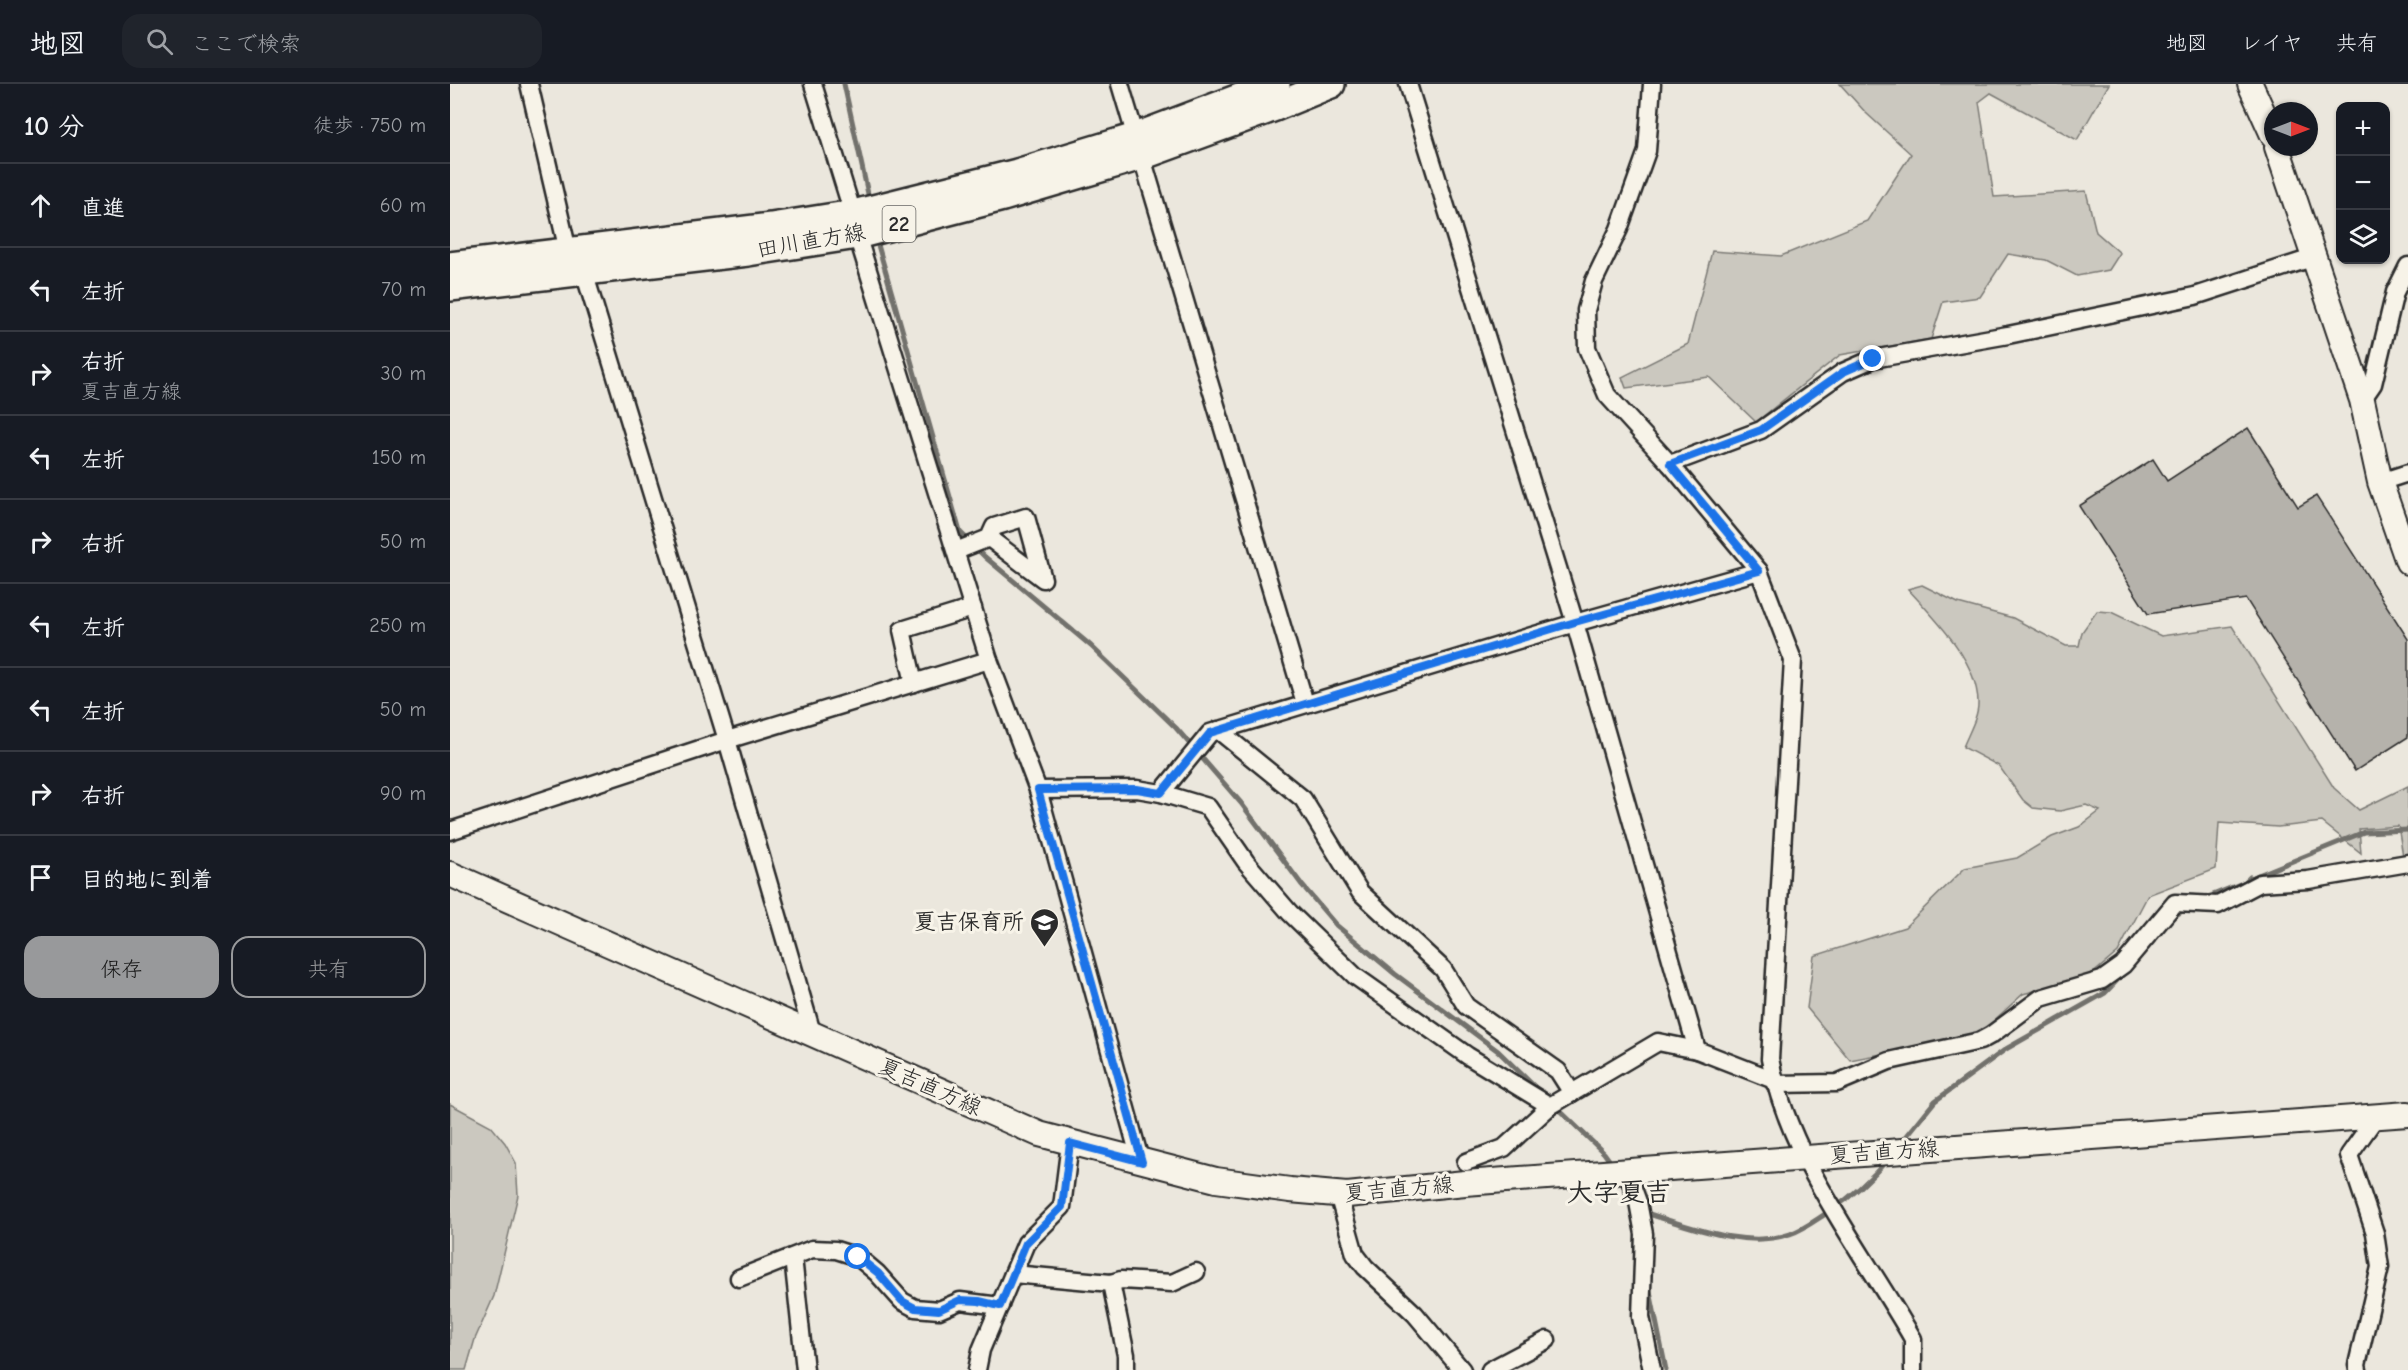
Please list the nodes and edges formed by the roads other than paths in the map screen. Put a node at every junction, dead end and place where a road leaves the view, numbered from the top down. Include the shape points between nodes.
1 (529, 84) edge
2 (813, 84) edge
3 (1120, 84) edge
4 (1276, 84) edge
5 (1330, 84) edge
6 (1408, 84) edge
7 (1653, 84) edge
8 (2250, 84) edge
9 (2264, 115) edge
10 (1138, 147) junction
11 (2280, 156) edge
12 (855, 225) junction
13 (2315, 257) junction
14 (576, 262) junction
15 (450, 266) edge
16 (2408, 266) edge
17 (450, 287) edge
18 (2362, 400) junction
19 (1670, 464) junction
20 (2408, 473) edge
21 (2380, 482) junction
22 (989, 538) dead end
23 (956, 551) junction
24 (2408, 562) edge
25 (1759, 571) junction
26 (973, 608) junction
27 (1575, 622) junction
28 (989, 660) junction
29 (914, 683) junction
30 (1305, 703) junction
31 (1218, 730) junction
32 (727, 740) junction
33 (1038, 790) junction
34 (1161, 793) junction
35 (450, 831) edge
36 (2408, 863) edge
37 (450, 874) edge
38 (813, 1036) junction
39 (1697, 1050) junction
40 (1775, 1082) junction
41 (1572, 1093) junction
42 (1550, 1106) junction
43 (2408, 1114) edge
44 (2376, 1117) junction
45 (1070, 1143) junction
46 (1804, 1158) junction
47 (1142, 1162) junction
48 (1466, 1162) dead end
49 (1627, 1172) junction
50 (1338, 1194) junction
51 (793, 1257) junction
52 (1196, 1272) dead end
53 (1013, 1274) junction
54 (739, 1278) dead end
55 (1111, 1283) junction
56 (1000, 1306) junction
57 (1547, 1340) dead end
58 (805, 1370) edge
59 (977, 1370) edge
60 (1126, 1370) edge
61 (1462, 1370) edge
62 (1490, 1370) edge
63 (1652, 1370) edge
64 (1913, 1370) edge
65 (2358, 1370) edge

1 - 14 street
2 - 12 street
3 - 10 street
4 - 10 main road, 田川直方線 / 22
5 - 10 main road, 田川直方線 / 22 via 1275,107
6 - 27 street
7 - 19 street via 1647,151 1594,281 1586,310 1587,348 1607,395
8 - 9 main road
10 - 12 main road, 田川直方線 / 22 via 1003,197
10 - 30 street
11 - 13 main road
12 - 14 main road, 田川直方線 / 22 via 748,252
12 - 23 street
13 - 18 main road
13 - 19 street via 2195,296 1873,359 1843,372 1761,430
14 - 15 main road, 田川直方線 / 22
14 - 17 main road, 田川直方線 / 22
14 - 32 street
16 - 18 street via 2395,292 2373,384
18 - 21 main road
19 - 25 street
20 - 21 street
21 - 24 main road
22 - 23 street
23 - 26 street
25 - 27 street
25 - 40 street via 1793,660 1770,1059
26 - 28 street
26 - 29 street via 902,630
27 - 30 street
27 - 39 street
28 - 29 street
28 - 33 street
29 - 32 street
30 - 31 street
31 - 34 street via 1210,733
31 - 41 street via 1303,799 1360,892 1443,969 1466,1006 1558,1071
32 - 35 street
32 - 38 street
33 - 34 street via 1137,789
33 - 47 street
34 - 42 street via 1208,807 1246,862 1290,913 1355,976 1468,1056
36 - 40 street via 2308,880 2260,883 2217,905 2175,903 2122,965 2102,980 2041,998 1980,1041 1889,1061 1837,1083
37 - 38 main road, 夏吉直方線
38 - 45 main road, 夏吉直方線 via 1039,1134
39 - 40 street
39 - 41 street via 1658,1042
40 - 46 street
41 - 42 street
42 - 48 street via 1504,1148
43 - 44 main road, 夏吉直方線
44 - 46 main road, 夏吉直方線
44 - 65 street via 2349,1155 2375,1233 2380,1267
45 - 47 main road, 夏吉直方線
45 - 53 street via 1062,1207 1026,1243
46 - 49 main road, 夏吉直方線
46 - 64 street via 1913,1339
47 - 50 main road, 夏吉直方線 via 1216,1180
49 - 50 main road, 夏吉直方線
49 - 63 street via 1644,1234 1641,1317
50 - 61 street via 1355,1254 1415,1314
51 - 54 street
51 - 56 street via 812,1249 836,1250 858,1257 902,1301 915,1308 939,1310 960,1300
51 - 58 street
52 - 55 street via 1172,1283
53 - 55 street
53 - 56 street
55 - 60 street
56 - 59 street
57 - 62 street

